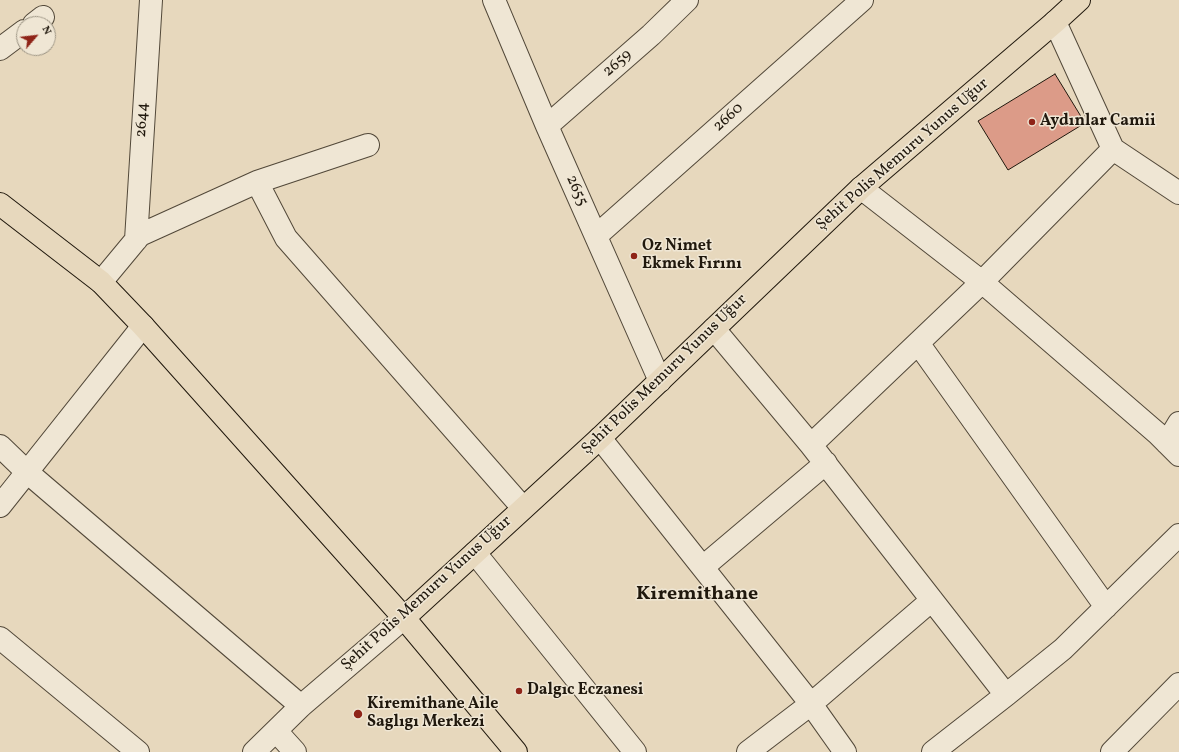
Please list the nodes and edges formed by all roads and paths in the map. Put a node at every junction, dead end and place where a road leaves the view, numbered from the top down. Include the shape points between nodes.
1 (151, 0) edge
2 (687, 0) edge
3 (862, 0) edge
4 (1079, 0) edge
5 (502, 4) edge
6 (1055, 22) junction
7 (16, 37) edge
8 (0, 49) edge
9 (547, 126) junction
10 (368, 145) dead end
11 (1113, 149) junction
12 (257, 182) junction
13 (861, 188) junction
14 (1179, 193) edge
15 (0, 204) edge
16 (596, 236) junction
17 (136, 240) junction
18 (101, 282) junction
19 (982, 282) junction
20 (143, 326) junction
21 (714, 329) junction
22 (918, 343) junction
23 (660, 381) junction
24 (1179, 423) edge
25 (600, 438) junction
26 (811, 445) junction
27 (0, 446) edge
28 (1173, 449) edge
29 (826, 463) junction
30 (27, 472) junction
31 (0, 506) edge
32 (523, 508) junction
33 (1179, 535) edge
34 (475, 553) junction
35 (702, 567) junction
36 (932, 600) junction
37 (1106, 607) junction
38 (404, 618) junction
39 (0, 638) edge
40 (1179, 684) edge
41 (1006, 696) junction
42 (811, 704) junction
43 (301, 706) junction
44 (276, 731) junction
45 (138, 752) edge
46 (254, 752) edge
47 (295, 752) edge
48 (516, 752) edge
49 (635, 752) edge
50 (748, 752) edge
51 (845, 752) edge
52 (933, 752) edge
53 (1112, 752) edge

1 - 17 street, 2644
2 - 9 street, 2659
3 - 16 street, 2660
4 - 6 main road, Şehit Polis Memuru Yunus Uğur
5 - 9 street, 2655
6 - 11 street
6 - 13 main road, Şehit Polis Memuru Yunus Uğur
7 - 8 street
9 - 16 street, 2655
10 - 12 street
11 - 14 street
11 - 19 street
12 - 17 street via 140,235
12 - 32 street via 286,238
13 - 19 street
13 - 21 main road, Şehit Polis Memuru Yunus Uğur
15 - 18 main road
16 - 23 street, 2655
17 - 18 street
18 - 20 main road
19 - 22 street
19 - 28 street
20 - 30 street
20 - 38 main road
21 - 23 main road, Şehit Polis Memuru Yunus Uğur
21 - 26 street
22 - 26 street
22 - 37 street
23 - 25 main road, Şehit Polis Memuru Yunus Uğur
24 - 28 street
25 - 32 main road, Şehit Polis Memuru Yunus Uğur
25 - 35 street
26 - 29 street
27 - 30 street
29 - 35 street
29 - 36 street
30 - 31 street
30 - 43 street
32 - 34 main road, Şehit Polis Memuru Yunus Uğur
33 - 37 street
34 - 38 main road, Şehit Polis Memuru Yunus Uğur
34 - 49 street
35 - 42 street
36 - 41 street
36 - 42 street
37 - 41 street via 1063,649
38 - 43 street, Şehit Polis Memuru Yunus Uğur
38 - 48 main road
39 - 45 street
40 - 53 street
41 - 52 street
42 - 50 street
42 - 51 street
43 - 44 street, Şehit Polis Memuru Yunus Uğur
44 - 46 street, Şehit Polis Memuru Yunus Uğur
44 - 47 street

